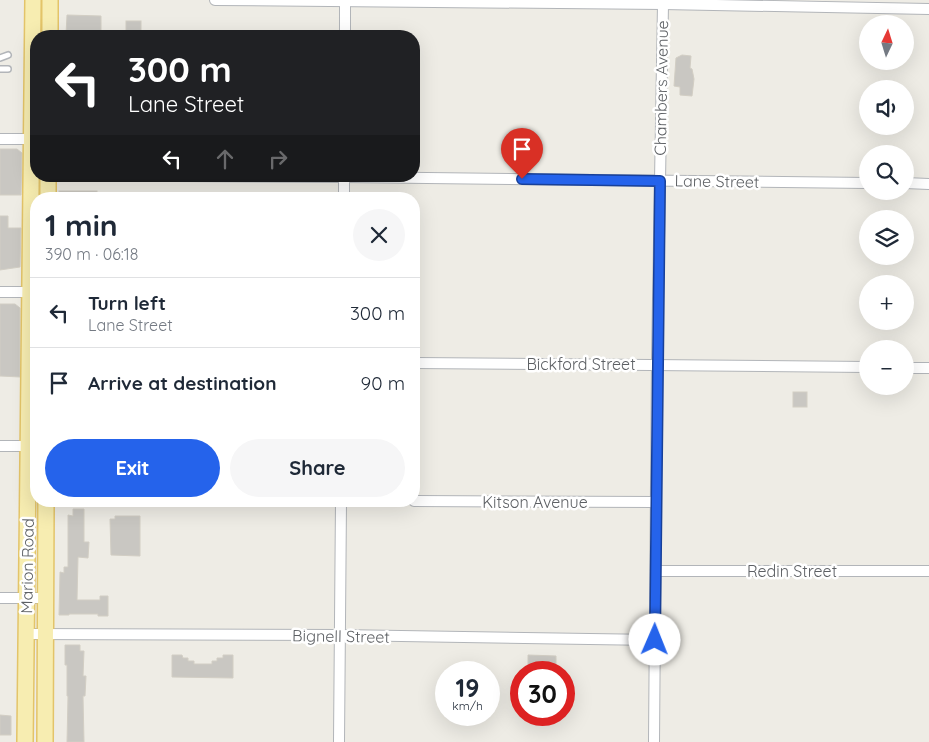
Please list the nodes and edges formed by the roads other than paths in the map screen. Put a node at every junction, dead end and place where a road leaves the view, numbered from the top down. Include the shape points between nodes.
1 (32, 0) edge
2 (50, 0) edge
3 (215, 0) edge
4 (345, 1) junction
5 (690, 2) edge
6 (663, 4) junction
7 (929, 9) edge
8 (32, 30) edge
9 (50, 30) edge
10 (345, 30) edge
11 (8, 55) dead end
12 (0, 56) edge
13 (0, 69) edge
14 (8, 70) dead end
15 (0, 139) edge
16 (30, 139) edge
17 (420, 178) edge
18 (660, 181) junction
19 (859, 183) edge
20 (914, 183) edge
21 (929, 184) edge
22 (0, 292) edge
23 (30, 292) edge
24 (420, 363) edge
25 (657, 365) junction
26 (859, 367) edge
27 (914, 368) edge
28 (929, 368) edge
29 (0, 446) edge
30 (30, 446) edge
31 (420, 501) edge
32 (656, 502) junction
33 (32, 507) edge
34 (46, 507) edge
35 (341, 507) edge
36 (656, 571) junction
37 (929, 572) edge
38 (0, 598) edge
39 (27, 598) junction
40 (46, 598) junction
41 (27, 634) junction
42 (46, 634) junction
43 (339, 635) junction
44 (655, 640) junction
45 (25, 742) edge
46 (45, 742) edge
47 (339, 742) edge
48 (654, 742) edge

1 - 8 main road, Marion Road
2 - 9 main road
3 - 4 street
4 - 6 street
4 - 10 street
5 - 6 street
5 - 7 street
6 - 18 street, Chambers Avenue
11 - 12 lane
13 - 14 lane
15 - 16 street
17 - 18 street, Lane Street
18 - 19 street, Lane Street
18 - 25 street, Chambers Avenue
20 - 21 street
22 - 23 street
24 - 25 street, Bickford Street
25 - 26 street, Bickford Street
25 - 32 street, Chambers Avenue
27 - 28 street
29 - 30 street
31 - 32 street, Kitson Avenue
32 - 36 street, Chambers Avenue
33 - 39 main road, Marion Road
34 - 40 main road, Marion Road
35 - 43 street
36 - 37 street, Redin Street
36 - 44 street, Chambers Avenue
38 - 39 street
39 - 40 street
39 - 41 main road, Marion Road
40 - 42 main road, Marion Road
41 - 42 street, Bignell Street
41 - 45 main road, Marion Road
42 - 43 street, Bignell Street
42 - 46 main road, Marion Road
43 - 44 street, Bignell Street
43 - 47 street
44 - 48 street, Chambers Avenue

